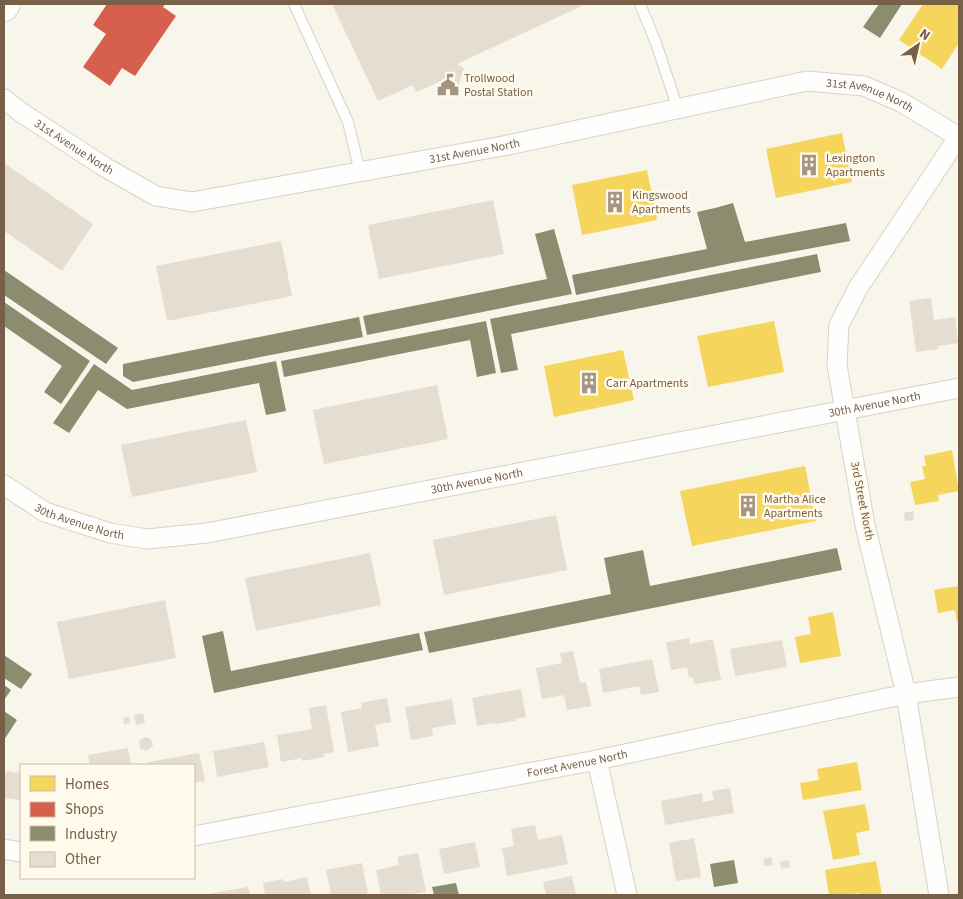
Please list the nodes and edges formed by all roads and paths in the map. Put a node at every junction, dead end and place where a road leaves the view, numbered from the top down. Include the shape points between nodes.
1 (6, 4) edge
2 (294, 4) edge
3 (640, 4) edge
4 (4, 7) edge
5 (4, 99) edge
6 (678, 109) junction
7 (959, 137) edge
8 (360, 172) junction
9 (959, 388) edge
10 (845, 409) junction
11 (4, 485) edge
12 (959, 687) edge
13 (906, 694) junction
14 (597, 760) junction
15 (195, 836) edge
16 (4, 849) edge
17 (20, 852) edge
18 (627, 895) edge
19 (939, 895) edge

1 - 4 street
2 - 8 lane via 348,122
3 - 6 lane
5 - 8 street, 31st Avenue North via 102,166 156,196 192,202
6 - 7 street, 31st Avenue North via 807,81 864,86 901,102
6 - 8 street, 31st Avenue North
7 - 10 street, 3rd Street North via 858,288 839,325 838,365
9 - 10 street, 30th Avenue North
10 - 11 street, 30th Avenue North via 207,533 147,539 110,533 45,512
10 - 13 street, 3rd Street North via 865,525
12 - 13 street, Forest Avenue North
13 - 14 street, Forest Avenue North
13 - 19 street, 3rd Street North
14 - 15 street, Forest Avenue North
14 - 18 street
16 - 17 street

